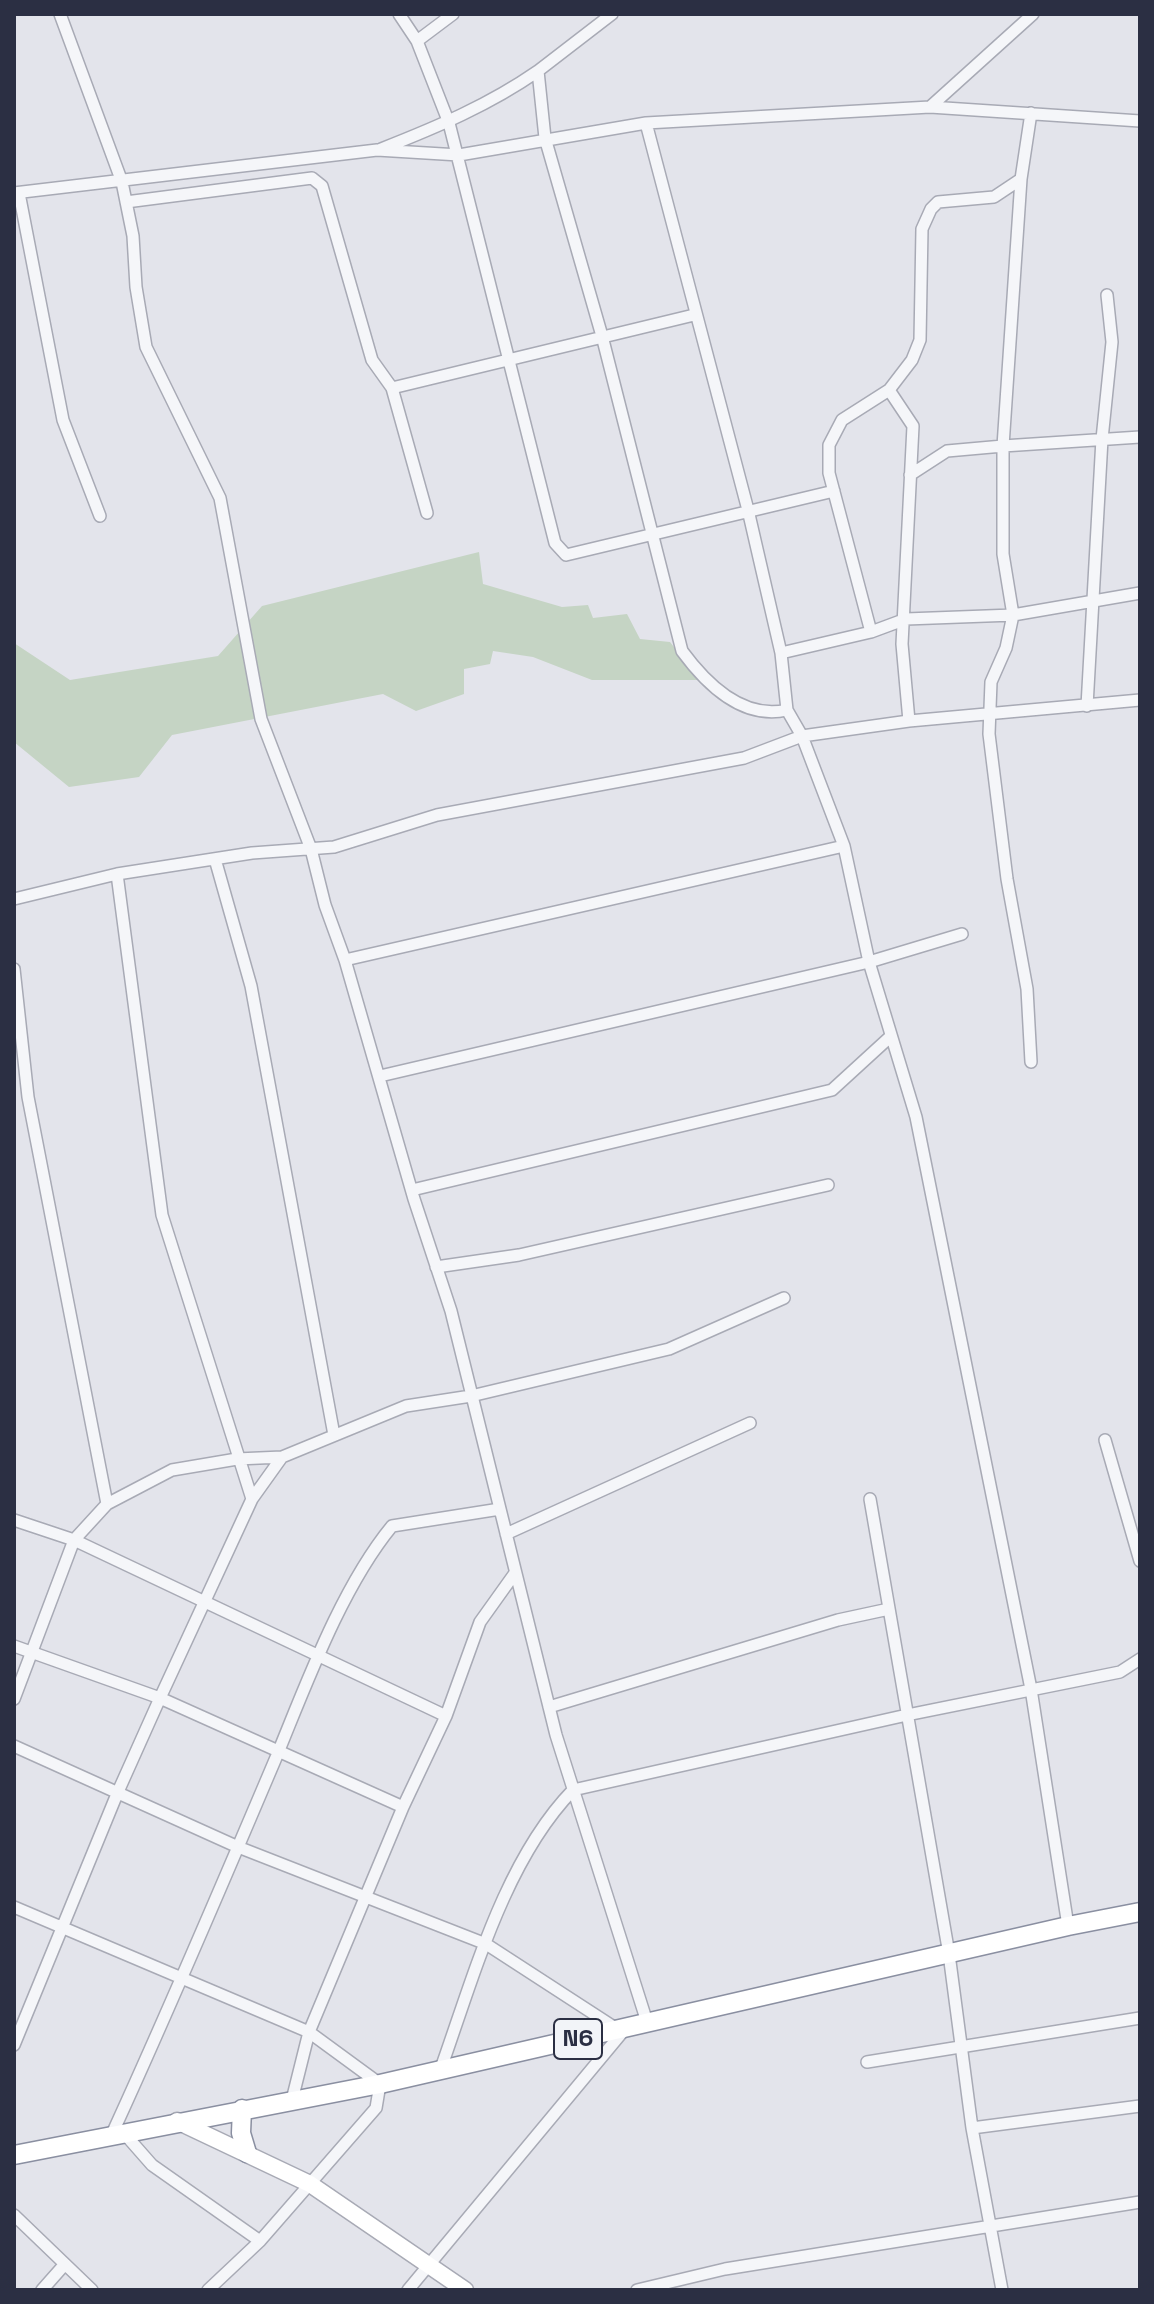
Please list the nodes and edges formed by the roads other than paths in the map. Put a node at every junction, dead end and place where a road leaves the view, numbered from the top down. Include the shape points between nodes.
1 (60, 14) edge
2 (399, 14) edge
3 (453, 14) edge
4 (612, 14) edge
5 (1032, 14) edge
6 (417, 41) junction
7 (538, 71) junction
8 (930, 107) junction
9 (1031, 113) junction
10 (1140, 121) edge
11 (449, 123) junction
12 (646, 123) junction
13 (545, 138) junction
14 (377, 150) junction
15 (459, 155) junction
16 (1021, 179) junction
17 (122, 182) junction
18 (16, 193) edge
19 (126, 202) junction
20 (1107, 295) dead end
21 (694, 315) junction
22 (602, 336) junction
23 (509, 357) junction
24 (392, 388) junction
25 (889, 390) junction
26 (1140, 437) edge
27 (1102, 439) junction
28 (1003, 446) junction
29 (910, 475) junction
30 (834, 491) junction
31 (748, 510) junction
32 (427, 513) dead end
33 (100, 516) dead end
34 (652, 535) junction
35 (1140, 593) edge
36 (1095, 602) junction
37 (1013, 615) junction
38 (906, 619) junction
39 (871, 632) junction
40 (781, 653) junction
41 (1140, 700) edge
42 (1087, 706) junction
43 (787, 710) junction
44 (992, 715) junction
45 (909, 721) junction
46 (802, 736) junction
47 (844, 846) junction
48 (311, 849) junction
49 (215, 859) junction
50 (117, 874) junction
51 (14, 899) edge
52 (962, 934) dead end
53 (345, 960) junction
54 (869, 962) junction
55 (14, 969) edge
56 (891, 1036) junction
57 (1031, 1062) dead end
58 (380, 1076) junction
59 (828, 1185) dead end
60 (412, 1190) junction
61 (436, 1267) junction
62 (784, 1298) dead end
63 (471, 1396) junction
64 (750, 1423) dead end
65 (334, 1435) junction
66 (1105, 1440) dead end
67 (282, 1457) junction
68 (237, 1459) junction
69 (252, 1499) junction
70 (870, 1499) dead end
71 (107, 1504) junction
72 (500, 1509) junction
73 (14, 1520) edge
74 (506, 1534) junction
75 (74, 1540) junction
76 (1140, 1561) edge
77 (515, 1573) junction
78 (205, 1604) junction
79 (889, 1609) junction
80 (14, 1646) edge
81 (32, 1651) junction
82 (319, 1655) junction
83 (1140, 1659) edge
84 (1031, 1689) junction
85 (160, 1698) junction
86 (14, 1699) edge
87 (549, 1707) junction
88 (907, 1715) junction
89 (446, 1716) junction
90 (14, 1746) edge
91 (279, 1751) junction
92 (573, 1790) junction
93 (117, 1794) junction
94 (403, 1807) junction
95 (238, 1847) junction
96 (363, 1897) junction
97 (14, 1907) edge
98 (1140, 1912) edge
99 (1068, 1926) junction
100 (63, 1927) junction
101 (486, 1944) junction
102 (949, 1954) junction
103 (184, 1977) junction
104 (1140, 2018) edge
105 (647, 2022) junction
106 (622, 2028) junction
107 (309, 2032) junction
108 (14, 2045) edge
109 (963, 2046) junction
110 (867, 2062) dead end
111 (440, 2071) junction
112 (380, 2084) junction
113 (292, 2100) junction
114 (1140, 2106) edge
115 (242, 2109) junction
116 (177, 2121) junction
117 (972, 2128) junction
118 (117, 2133) junction
119 (247, 2153) junction
120 (14, 2155) edge
121 (310, 2184) junction
122 (1140, 2202) edge
123 (14, 2215) edge
124 (991, 2224) junction
125 (260, 2241) junction
126 (65, 2264) junction
127 (429, 2265) junction
128 (42, 2290) edge
129 (92, 2290) edge
130 (208, 2290) edge
131 (408, 2290) edge
132 (465, 2290) edge
133 (637, 2290) edge
134 (1002, 2290) edge

1 - 17 street
2 - 6 street
3 - 6 street
4 - 7 street
5 - 8 street
6 - 11 street
7 - 11 street
7 - 13 street
8 - 9 street
8 - 12 street
9 - 10 street
9 - 16 street
11 - 14 street
11 - 15 street
12 - 13 street
12 - 21 street
13 - 15 street
13 - 22 street
14 - 15 street
14 - 17 street
15 - 23 street
16 - 25 street via 994,197 938,202 931,209 922,229 920,340
16 - 28 street
17 - 18 street
17 - 19 street
18 - 33 street via 63,420
19 - 24 street via 312,178 322,186 372,360
19 - 48 street via 146,347 220,498 261,719
20 - 27 street via 1112,342
21 - 22 street
21 - 31 street
22 - 23 street
22 - 34 street
23 - 24 street
23 - 34 street via 560,552 566,555
24 - 32 street
25 - 29 street via 913,426
25 - 30 street via 842,420 829,445
26 - 27 street
27 - 28 street
27 - 36 street
28 - 29 street via 947,451
28 - 37 street via 1003,554
29 - 38 street
30 - 31 street
30 - 39 street
31 - 34 street
31 - 40 street
34 - 43 street via 682,651 712,686 745,708 770,714
35 - 36 street
36 - 37 street
36 - 42 street
37 - 38 street
37 - 44 street via 991,682
38 - 39 street
38 - 45 street via 902,667
39 - 40 street
40 - 43 street
41 - 42 street
42 - 44 street
43 - 46 street
44 - 45 street
44 - 57 street via 989,734 1027,989
45 - 46 street
46 - 47 street
46 - 48 street via 744,758 437,815 334,847
47 - 53 street
47 - 54 street
48 - 49 street
48 - 53 street
49 - 50 street
49 - 65 street via 251,986
50 - 51 street
50 - 68 street via 162,1215
52 - 54 street
53 - 58 street
54 - 56 street
54 - 58 street
55 - 71 street via 28,1097
56 - 60 street via 832,1090
56 - 84 street via 916,1117
58 - 60 street
59 - 61 street via 519,1255
60 - 61 street
61 - 63 street
62 - 63 street via 669,1349
63 - 65 street via 406,1406
63 - 72 street
64 - 74 street
65 - 67 street
66 - 76 street
67 - 68 street
67 - 69 street
68 - 69 street
68 - 71 street via 172,1470
69 - 78 street
70 - 79 street
71 - 75 street
72 - 74 street
72 - 82 street via 392,1526 375,1547
73 - 75 street
74 - 77 street
75 - 78 street
75 - 81 street
77 - 87 street
77 - 89 street via 480,1622
78 - 82 street
78 - 85 street
79 - 87 street
79 - 88 street
80 - 81 street
81 - 85 street
81 - 86 street
82 - 89 street
82 - 91 street
83 - 84 street via 1120,1672
84 - 88 street
84 - 99 street
85 - 91 street
85 - 93 street
87 - 92 street
88 - 92 street
88 - 102 street
89 - 94 street
90 - 93 street
91 - 94 street
91 - 95 street
92 - 101 street via 546,1817
92 - 105 street
93 - 95 street
93 - 100 street
94 - 96 street
95 - 96 street
95 - 103 street
96 - 101 street
96 - 107 street
97 - 100 street
98 - 99 highway, N6
99 - 102 highway, N6
100 - 103 street
100 - 108 street
101 - 106 street
101 - 111 street
102 - 105 highway, N6
102 - 109 street
103 - 107 street
103 - 118 street
104 - 109 street
105 - 106 highway, N6
106 - 111 highway, N6
106 - 127 street
107 - 112 street
107 - 113 street
109 - 110 street
109 - 117 street
111 - 112 highway, N6
112 - 113 highway, N6
112 - 121 street via 376,2108
113 - 115 highway, N6
114 - 117 street
115 - 116 highway, N6
115 - 119 highway
116 - 118 highway, N6
116 - 119 main road
117 - 124 street
118 - 120 highway, N6
118 - 125 street via 152,2165
119 - 121 main road
121 - 125 street
121 - 127 main road
122 - 124 street
123 - 126 street
124 - 133 street via 725,2269
124 - 134 street
125 - 130 street
126 - 128 street
126 - 129 street
127 - 131 street
127 - 132 main road

